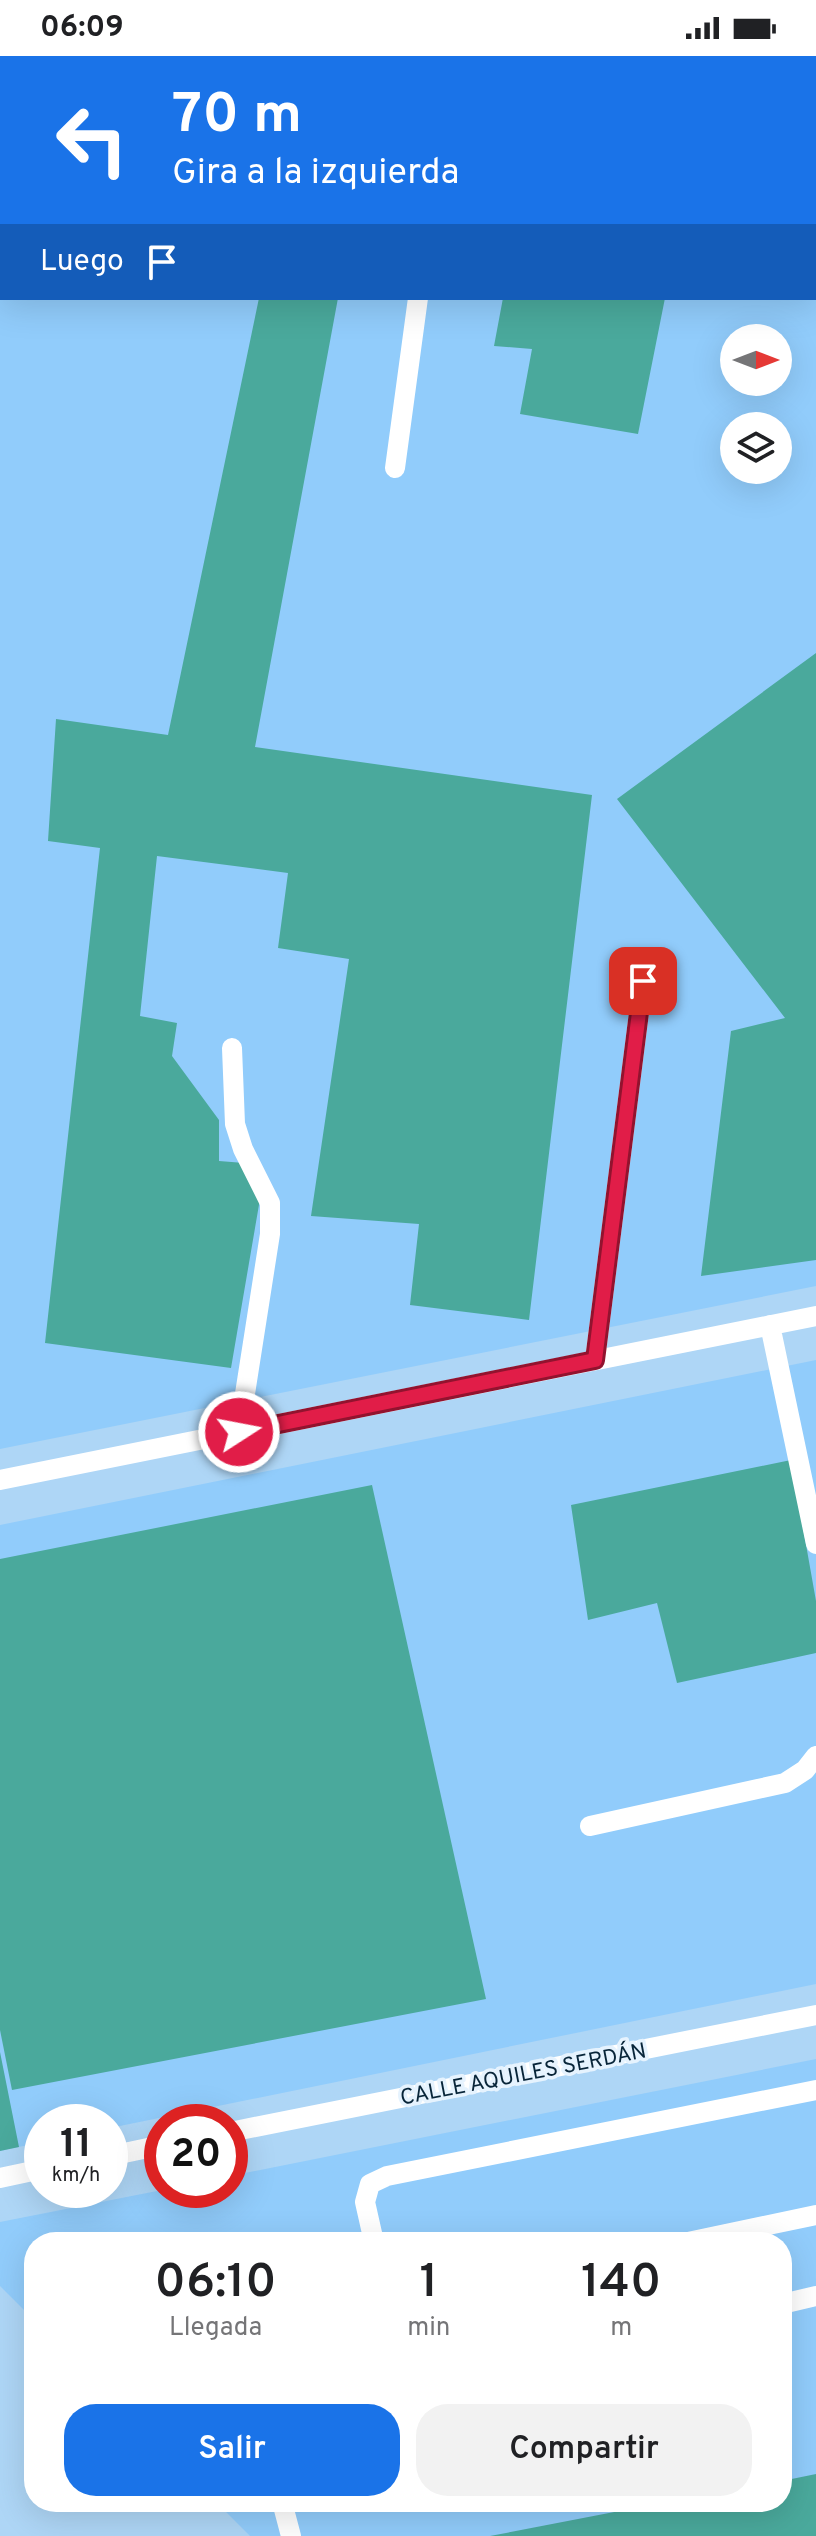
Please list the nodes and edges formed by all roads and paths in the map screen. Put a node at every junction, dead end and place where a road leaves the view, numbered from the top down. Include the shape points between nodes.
1 (418, 300) edge
2 (395, 468) dead end
3 (643, 981) dead end
4 (232, 1048) dead end
5 (816, 1316) edge
6 (770, 1325) junction
7 (595, 1360) junction
8 (239, 1432) junction
9 (0, 1480) edge
10 (816, 1544) edge
11 (816, 1756) edge
12 (590, 1826) dead end
13 (816, 2015) edge
14 (816, 2090) edge
15 (248, 2128) edge
16 (24, 2173) edge
17 (0, 2178) edge
18 (816, 2215) edge
19 (372, 2232) edge
20 (735, 2232) edge
21 (816, 2296) edge
22 (792, 2302) edge
23 (285, 2512) edge
24 (291, 2536) edge

1 - 2 lane
3 - 7 lane
4 - 8 lane via 235,1124 270,1203 270,1234
5 - 6 lane
6 - 7 lane
6 - 10 lane
7 - 8 lane
8 - 9 lane
11 - 12 lane via 785,1783
13 - 15 lane, CALLE AQUILES SERDÁN
14 - 19 lane via 387,2176 370,2184 365,2202
16 - 17 lane
18 - 20 lane
21 - 22 lane
23 - 24 lane

